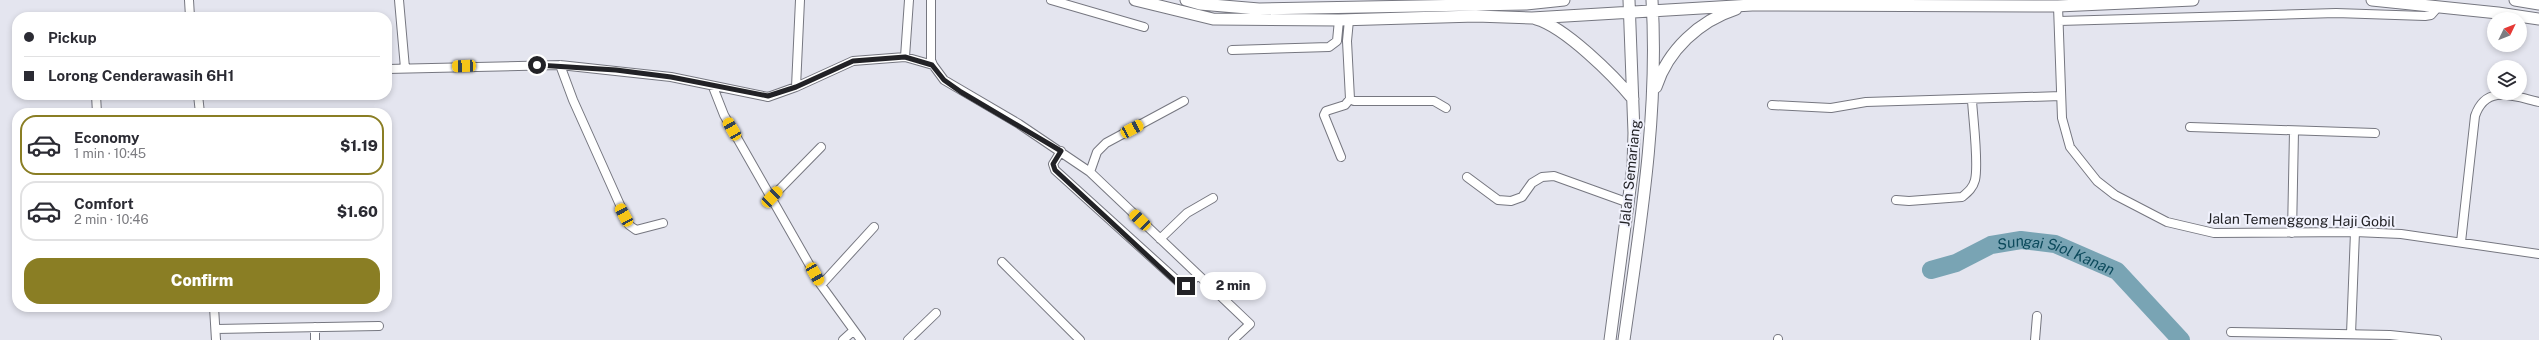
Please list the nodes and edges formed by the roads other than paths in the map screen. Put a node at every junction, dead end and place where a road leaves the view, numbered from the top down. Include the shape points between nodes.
1 (188, 0) edge
2 (399, 0) edge
3 (800, 0) edge
4 (909, 0) edge
5 (931, 0) edge
6 (1051, 0) edge
7 (1135, 0) edge
8 (1186, 0) edge
9 (1564, 0) edge
10 (1629, 0) edge
11 (2192, 0) edge
12 (2372, 0) edge
13 (2515, 0) edge
14 (1367, 3) edge
15 (2539, 4) edge
16 (1652, 5) edge
17 (1752, 5) junction
18 (2058, 6) junction
19 (2438, 7) junction
20 (1474, 11) junction
21 (189, 12) edge
22 (1630, 12) junction
23 (1532, 18) junction
24 (2539, 19) edge
25 (1344, 20) junction
26 (2059, 21) junction
27 (1144, 27) dead end
28 (1232, 50) dead end
29 (905, 57) junction
30 (560, 65) junction
31 (932, 65) junction
32 (405, 68) junction
33 (392, 69) edge
34 (713, 87) junction
35 (796, 87) junction
36 (1654, 96) junction
37 (2061, 96) junction
38 (1350, 99) junction
39 (1634, 99) junction
40 (1972, 100) junction
41 (1184, 101) dead end
42 (2539, 102) edge
43 (1772, 105) dead end
44 (1446, 108) dead end
45 (2190, 127) dead end
46 (2294, 131) junction
47 (2375, 133) dead end
48 (820, 147) dead end
49 (1061, 151) junction
50 (1341, 157) dead end
51 (1090, 172) junction
52 (1467, 176) dead end
53 (772, 197) junction
54 (1213, 198) dead end
55 (1896, 200) dead end
56 (1629, 203) junction
57 (663, 223) dead end
58 (874, 226) dead end
59 (2355, 232) junction
60 (2292, 233) junction
61 (1160, 239) junction
62 (2461, 242) junction
63 (2539, 254) edge
64 (1002, 262) dead end
65 (1198, 276) junction
66 (821, 284) junction
67 (214, 312) edge
68 (936, 313) dead end
69 (2037, 316) dead end
70 (379, 326) dead end
71 (315, 327) junction
72 (216, 330) junction
73 (853, 331) junction
74 (2231, 332) dead end
75 (2351, 334) junction
76 (216, 340) edge
77 (315, 340) edge
78 (843, 340) edge
79 (861, 340) edge
80 (908, 340) edge
81 (1080, 340) edge
82 (1233, 340) edge
83 (1610, 340) edge
84 (1624, 340) edge
85 (2035, 340) edge
86 (2437, 340) edge

1 - 21 street
2 - 32 street
3 - 35 street
4 - 29 street
5 - 31 street
6 - 27 street
7 - 25 main road via 1213,18
8 - 14 main road via 1200,4 1259,9
9 - 20 main road
10 - 22 main road, Jalan Semariang
11 - 18 main road
12 - 19 main road
13 - 15 main road
14 - 20 main road
16 - 17 main road
16 - 22 main road
16 - 36 main road, Jalan Semariang
17 - 18 main road
17 - 36 main road via 1723,13 1700,26 1667,62
18 - 26 street, Jalan Temenggong Haji Gobil
19 - 24 main road
19 - 26 street via 2431,15 2425,16 2336,13
20 - 23 main road
20 - 25 main road
22 - 23 main road
22 - 39 main road, Jalan Semariang
23 - 39 main road via 1544,21 1566,36 1619,82
25 - 28 street via 1337,42 1329,47
25 - 38 street
26 - 37 street, Jalan Temenggong Haji Gobil
29 - 31 street
29 - 35 street via 853,61
30 - 32 street
30 - 34 street via 671,77
30 - 57 street via 629,225 636,230 646,230
31 - 49 street via 944,80 961,92
32 - 33 street
34 - 35 street via 768,96
34 - 53 street via 724,115
36 - 84 main road, Jalan Semariang via 1639,235
37 - 40 street
37 - 60 street, Jalan Temenggong Haji Gobil via 2064,133 2070,147 2097,181 2115,195 2167,222 2193,230 2214,233
38 - 44 street via 1434,102
38 - 50 street via 1345,105 1326,111 1324,115
39 - 56 main road, Jalan Semariang
40 - 43 street via 1866,102 1831,108
40 - 55 street via 1976,172 1973,186 1962,197
41 - 51 street via 1106,143 1097,152
42 - 62 street via 2498,95 2484,99 2478,106
45 - 46 street
46 - 47 street
46 - 60 street
48 - 53 street
49 - 51 street
49 - 65 street via 1053,164 1055,170 1151,259 1183,286
51 - 61 street
52 - 56 street via 1498,200 1511,201 1522,196 1532,183 1542,177 1554,176
53 - 66 street
54 - 61 street via 1188,212
56 - 83 main road, Jalan Semariang
58 - 66 street
59 - 60 street, Jalan Temenggong Haji Gobil
59 - 62 street, Jalan Temenggong Haji Gobil
59 - 75 street
61 - 65 street
62 - 63 street, Jalan Temenggong Haji Gobil
64 - 81 street
65 - 82 street via 1250,324
66 - 73 street
67 - 72 street
68 - 80 street
69 - 85 street
70 - 71 street
71 - 72 street
71 - 77 street
72 - 76 street
73 - 78 street
73 - 79 street
74 - 75 street
75 - 86 street

